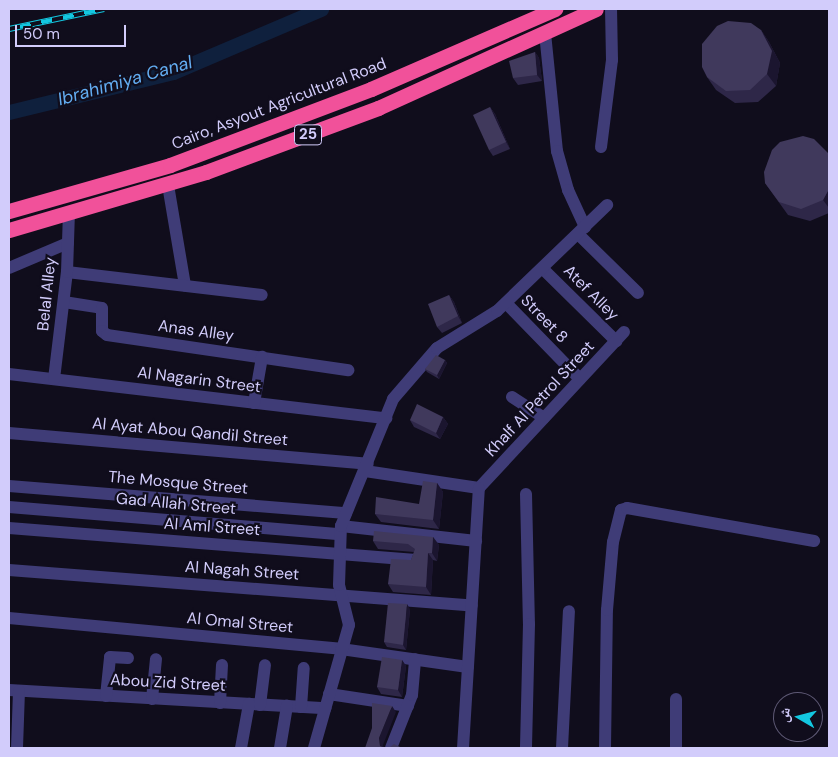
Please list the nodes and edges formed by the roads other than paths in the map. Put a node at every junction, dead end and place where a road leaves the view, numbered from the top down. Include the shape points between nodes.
1 (555, 9) edge
2 (596, 9) edge
3 (611, 9) edge
4 (545, 33) junction
5 (601, 147) dead end
6 (168, 185) junction
7 (607, 205) dead end
8 (9, 211) edge
9 (69, 212) junction
10 (9, 230) edge
11 (582, 231) junction
12 (68, 243) junction
13 (9, 268) edge
14 (543, 269) junction
15 (67, 272) junction
16 (185, 286) junction
17 (638, 293) dead end
18 (262, 295) dead end
19 (64, 302) junction
20 (506, 303) junction
21 (620, 336) joint
22 (262, 357) junction
23 (348, 370) dead end
24 (9, 374) edge
25 (54, 379) junction
26 (580, 379) junction
27 (512, 396) dead end
28 (254, 403) junction
29 (386, 418) junction
30 (544, 418) junction
31 (9, 433) edge
32 (367, 467) junction
33 (9, 486) edge
34 (479, 488) junction
35 (526, 494) dead end
36 (9, 507) edge
37 (346, 513) junction
38 (9, 528) edge
39 (341, 530) junction
40 (476, 541) junction
41 (814, 541) dead end
42 (339, 553) junction
43 (413, 560) edge
44 (9, 570) edge
45 (342, 595) junction
46 (472, 606) junction
47 (569, 611) dead end
48 (9, 618) edge
49 (341, 649) junction
50 (128, 658) dead end
51 (156, 659) dead end
52 (415, 659) junction
53 (222, 665) dead end
54 (265, 665) dead end
55 (468, 667) junction
56 (304, 668) dead end
57 (14, 691) edge
58 (329, 694) junction
59 (106, 696) junction
60 (152, 698) junction
61 (676, 699) dead end
62 (220, 703) junction
63 (255, 704) junction
64 (287, 706) junction
65 (408, 706) junction
66 (301, 707) junction
67 (325, 708) junction
68 (17, 748) edge
69 (241, 748) edge
70 (280, 748) edge
71 (314, 748) edge
72 (391, 748) edge
73 (463, 748) edge
74 (526, 748) edge
75 (562, 748) edge
76 (605, 748) edge
77 (676, 748) edge

1 - 8 highway, Cairo, Asyout Agricultural Road / 25 via 371,89 179,161
2 - 4 highway, 25
3 - 5 street via 612,60
4 - 6 highway, 25 via 378,108
4 - 11 street via 557,151
6 - 9 highway, 25
6 - 16 street
7 - 11 street
9 - 10 highway, 25
9 - 12 street, Belal Alley
11 - 14 street
11 - 17 street
12 - 13 street
12 - 15 street, Belal Alley
14 - 20 street
14 - 21 street, Atef Alley
15 - 16 street
15 - 19 street, Belal Alley
16 - 18 street
19 - 22 street, Anas Alley via 102,308 105,334
19 - 25 street, Belal Alley
20 - 26 street, Street 8
20 - 29 street via 479,324 447,340 426,358 399,390
21 - 26 street, Khalf Al Petrol Street
22 - 23 street, Anas Alley
22 - 28 street
24 - 25 street, Al Nagarin Street
25 - 28 street, Al Nagarin Street
26 - 30 street, Khalf Al Petrol Street
27 - 30 street
28 - 29 street, Al Nagarin Street
29 - 32 street
30 - 34 street, Khalf Al Petrol Street
31 - 32 street, Al Ayat Abou Qandil Street
32 - 34 street, Al Ayat Abou Qandil Street
32 - 37 street
33 - 37 street, The Mosque Street
34 - 40 street
35 - 74 street via 529,624
36 - 39 street, Gad Allah Street
37 - 39 street
38 - 42 street, Al Aml Street
39 - 40 street, Gad Allah Street
39 - 42 street
40 - 46 street
41 - 76 street via 627,508 621,510 613,542 607,610
42 - 43 street, Al Aml Street
42 - 45 street
44 - 45 street, Al Nagah Street
45 - 46 street, Al Nagah Street
45 - 49 street via 349,618
46 - 55 street
47 - 75 street
48 - 49 street, Al Omal Street
49 - 52 street, Al Omal Street
49 - 58 street
50 - 59 street via 110,657
51 - 60 street
52 - 55 street, Al Omal Street
52 - 65 street
53 - 62 street
54 - 63 street
55 - 73 street
56 - 66 street
57 - 59 street, Abou Zid Street
57 - 68 street
58 - 65 street
58 - 67 street
59 - 60 street, Abou Zid Street
60 - 62 street, Abou Zid Street
61 - 77 street
62 - 63 street, Abou Zid Street
63 - 64 street, Abou Zid Street
63 - 69 street
64 - 66 street, Abou Zid Street
64 - 70 street
65 - 72 street
66 - 67 street, Abou Zid Street
67 - 71 street

